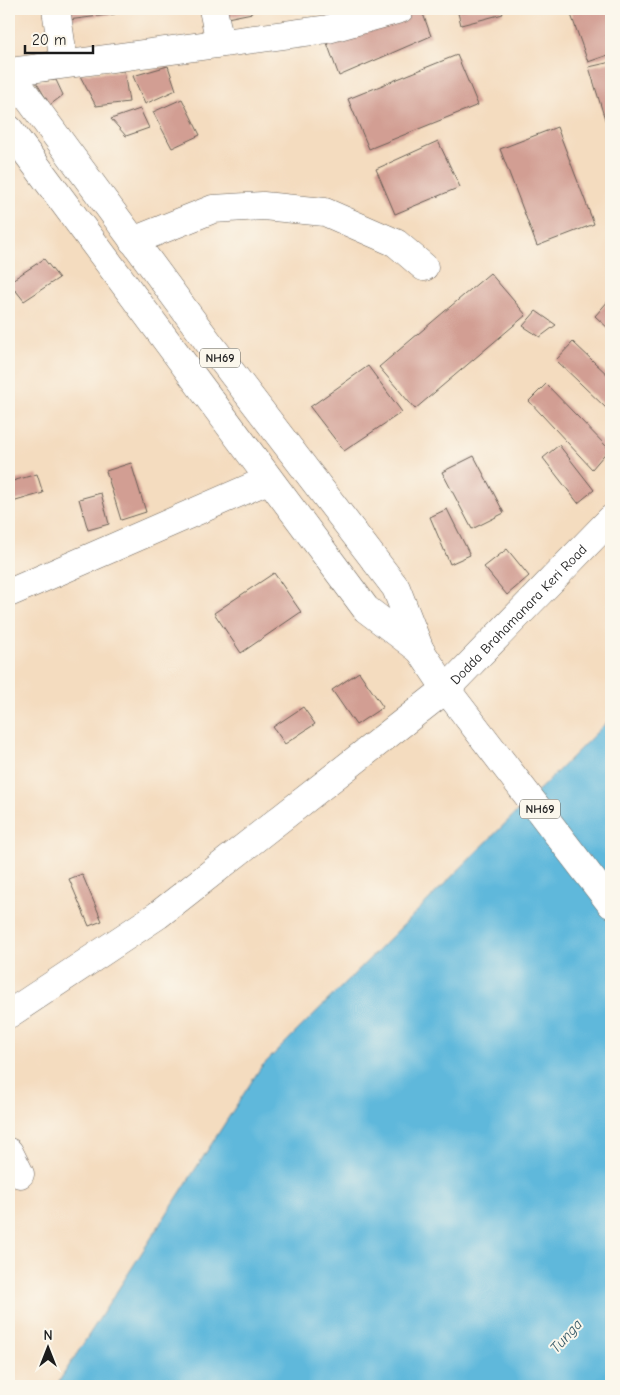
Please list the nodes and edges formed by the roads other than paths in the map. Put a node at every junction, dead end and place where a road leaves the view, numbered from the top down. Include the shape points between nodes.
1 (56, 9) edge
2 (213, 9) edge
3 (389, 10) edge
4 (220, 43) junction
5 (64, 63) junction
6 (9, 72) edge
7 (9, 129) edge
8 (133, 241) junction
9 (424, 267) dead end
10 (268, 480) junction
11 (611, 518) edge
12 (9, 593) edge
13 (420, 650) junction
14 (446, 689) junction
15 (611, 904) edge
16 (9, 1014) edge

1 - 5 main road
2 - 4 main road
3 - 4 main road via 328,29
4 - 5 main road
5 - 6 main road
6 - 8 main road, NH69
7 - 10 main road, NH69
8 - 9 main road via 213,209 272,207 325,212 396,242
8 - 13 main road, NH69 via 396,588
10 - 12 main road
10 - 13 main road, NH69 via 366,609
11 - 14 main road, Dodda Brahamanara Keri Road
13 - 14 main road, NH69
14 - 15 main road, NH69
14 - 16 main road, Dodda Brahamanara Keri Road via 158,915

